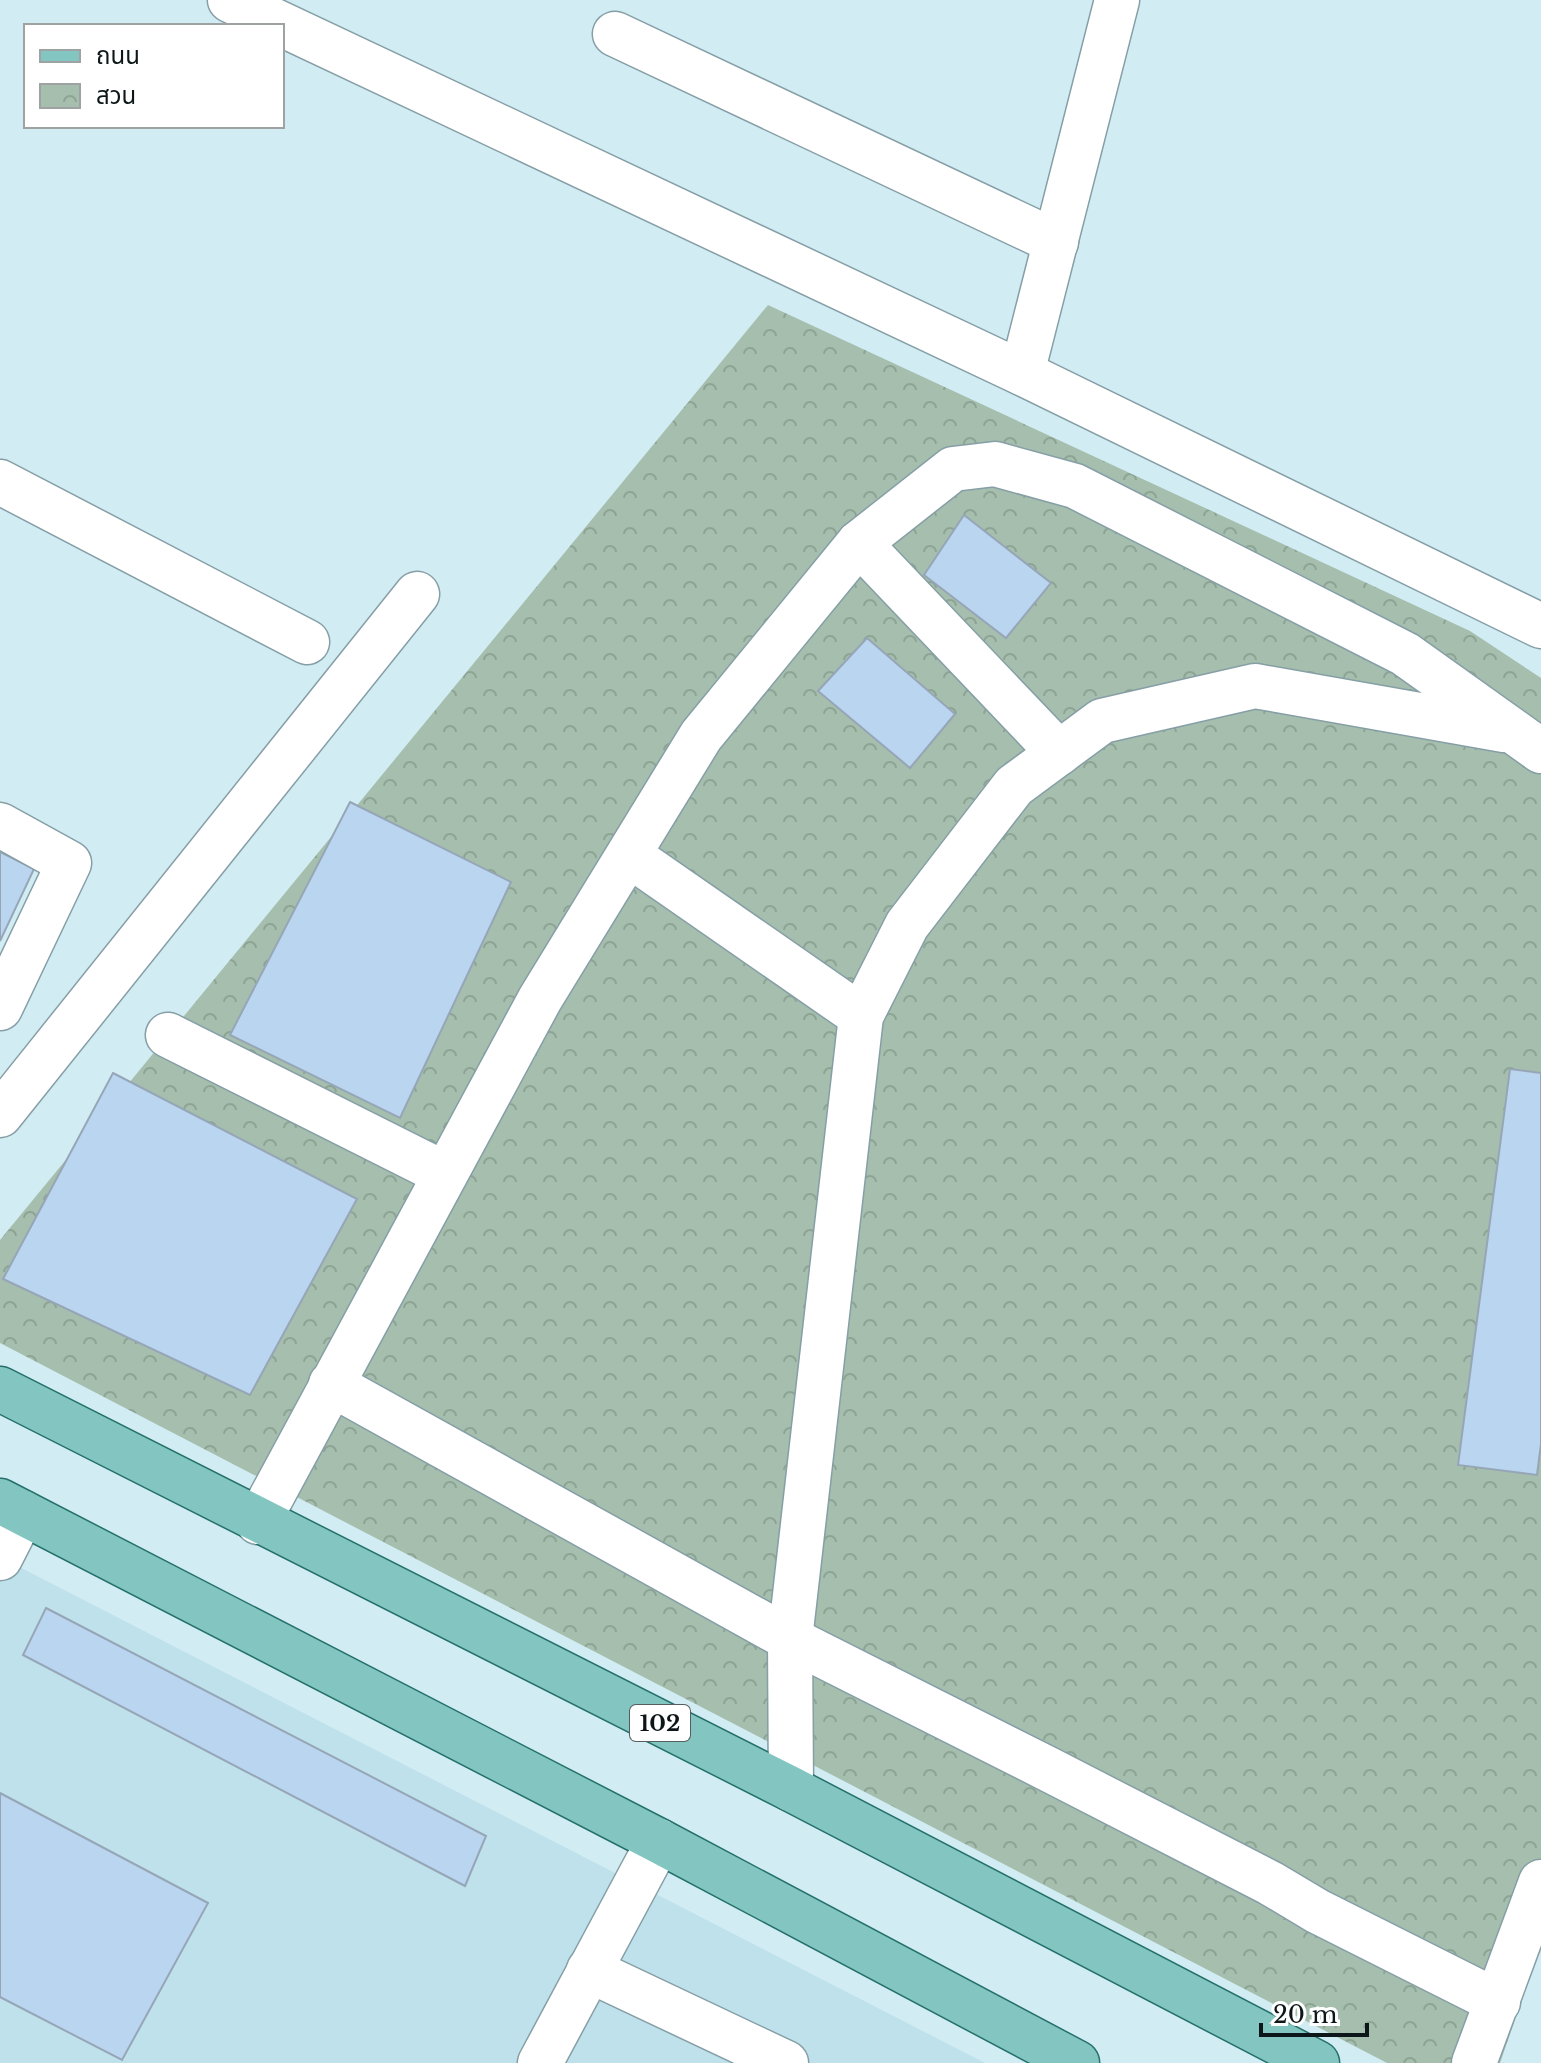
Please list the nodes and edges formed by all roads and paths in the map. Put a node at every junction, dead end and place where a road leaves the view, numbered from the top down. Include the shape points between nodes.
1 (230, 0) edge
2 (1117, 0) edge
3 (281, 24) edge
4 (284, 25) edge
5 (615, 34) dead end
6 (1056, 242) junction
7 (1022, 373) junction
8 (0, 482) edge
9 (859, 543) junction
10 (417, 594) dead end
11 (1541, 626) edge
12 (307, 642) dead end
13 (1530, 742) edge
14 (1059, 753) junction
15 (0, 825) edge
16 (629, 855) junction
17 (0, 1008) edge
18 (861, 1016) junction
19 (168, 1035) dead end
20 (3, 1106) edge
21 (445, 1174) junction
22 (331, 1384) junction
23 (0, 1389) edge
24 (12, 1507) edge
25 (258, 1522) junction
26 (0, 1558) edge
27 (790, 1639) junction
28 (791, 1789) junction
29 (659, 1841) junction
30 (1541, 1882) edge
31 (589, 1970) junction
32 (1498, 2002) junction
33 (540, 2063) edge
34 (786, 2063) edge
35 (1077, 2063) edge
36 (1317, 2063) edge
37 (1474, 2063) edge

1 - 3 street
2 - 6 street
4 - 7 street
5 - 6 street
6 - 7 street
7 - 11 street
8 - 12 street
9 - 13 street via 953,469 995,464 1075,486 1405,654
9 - 14 street
9 - 16 street via 701,736
10 - 20 street
13 - 14 street via 1255,686 1102,721
14 - 18 street via 1014,786 907,925
15 - 17 street via 69,863
16 - 18 street
16 - 21 street via 540,999
18 - 27 street
19 - 21 street
21 - 22 street
22 - 25 street
22 - 27 street
23 - 25 main road, 102
24 - 26 street
24 - 29 main road
25 - 28 main road, 102
27 - 28 street
27 - 32 street
28 - 36 main road, 102
29 - 31 street
29 - 35 main road
30 - 32 street
31 - 33 street
31 - 34 street
32 - 37 street

